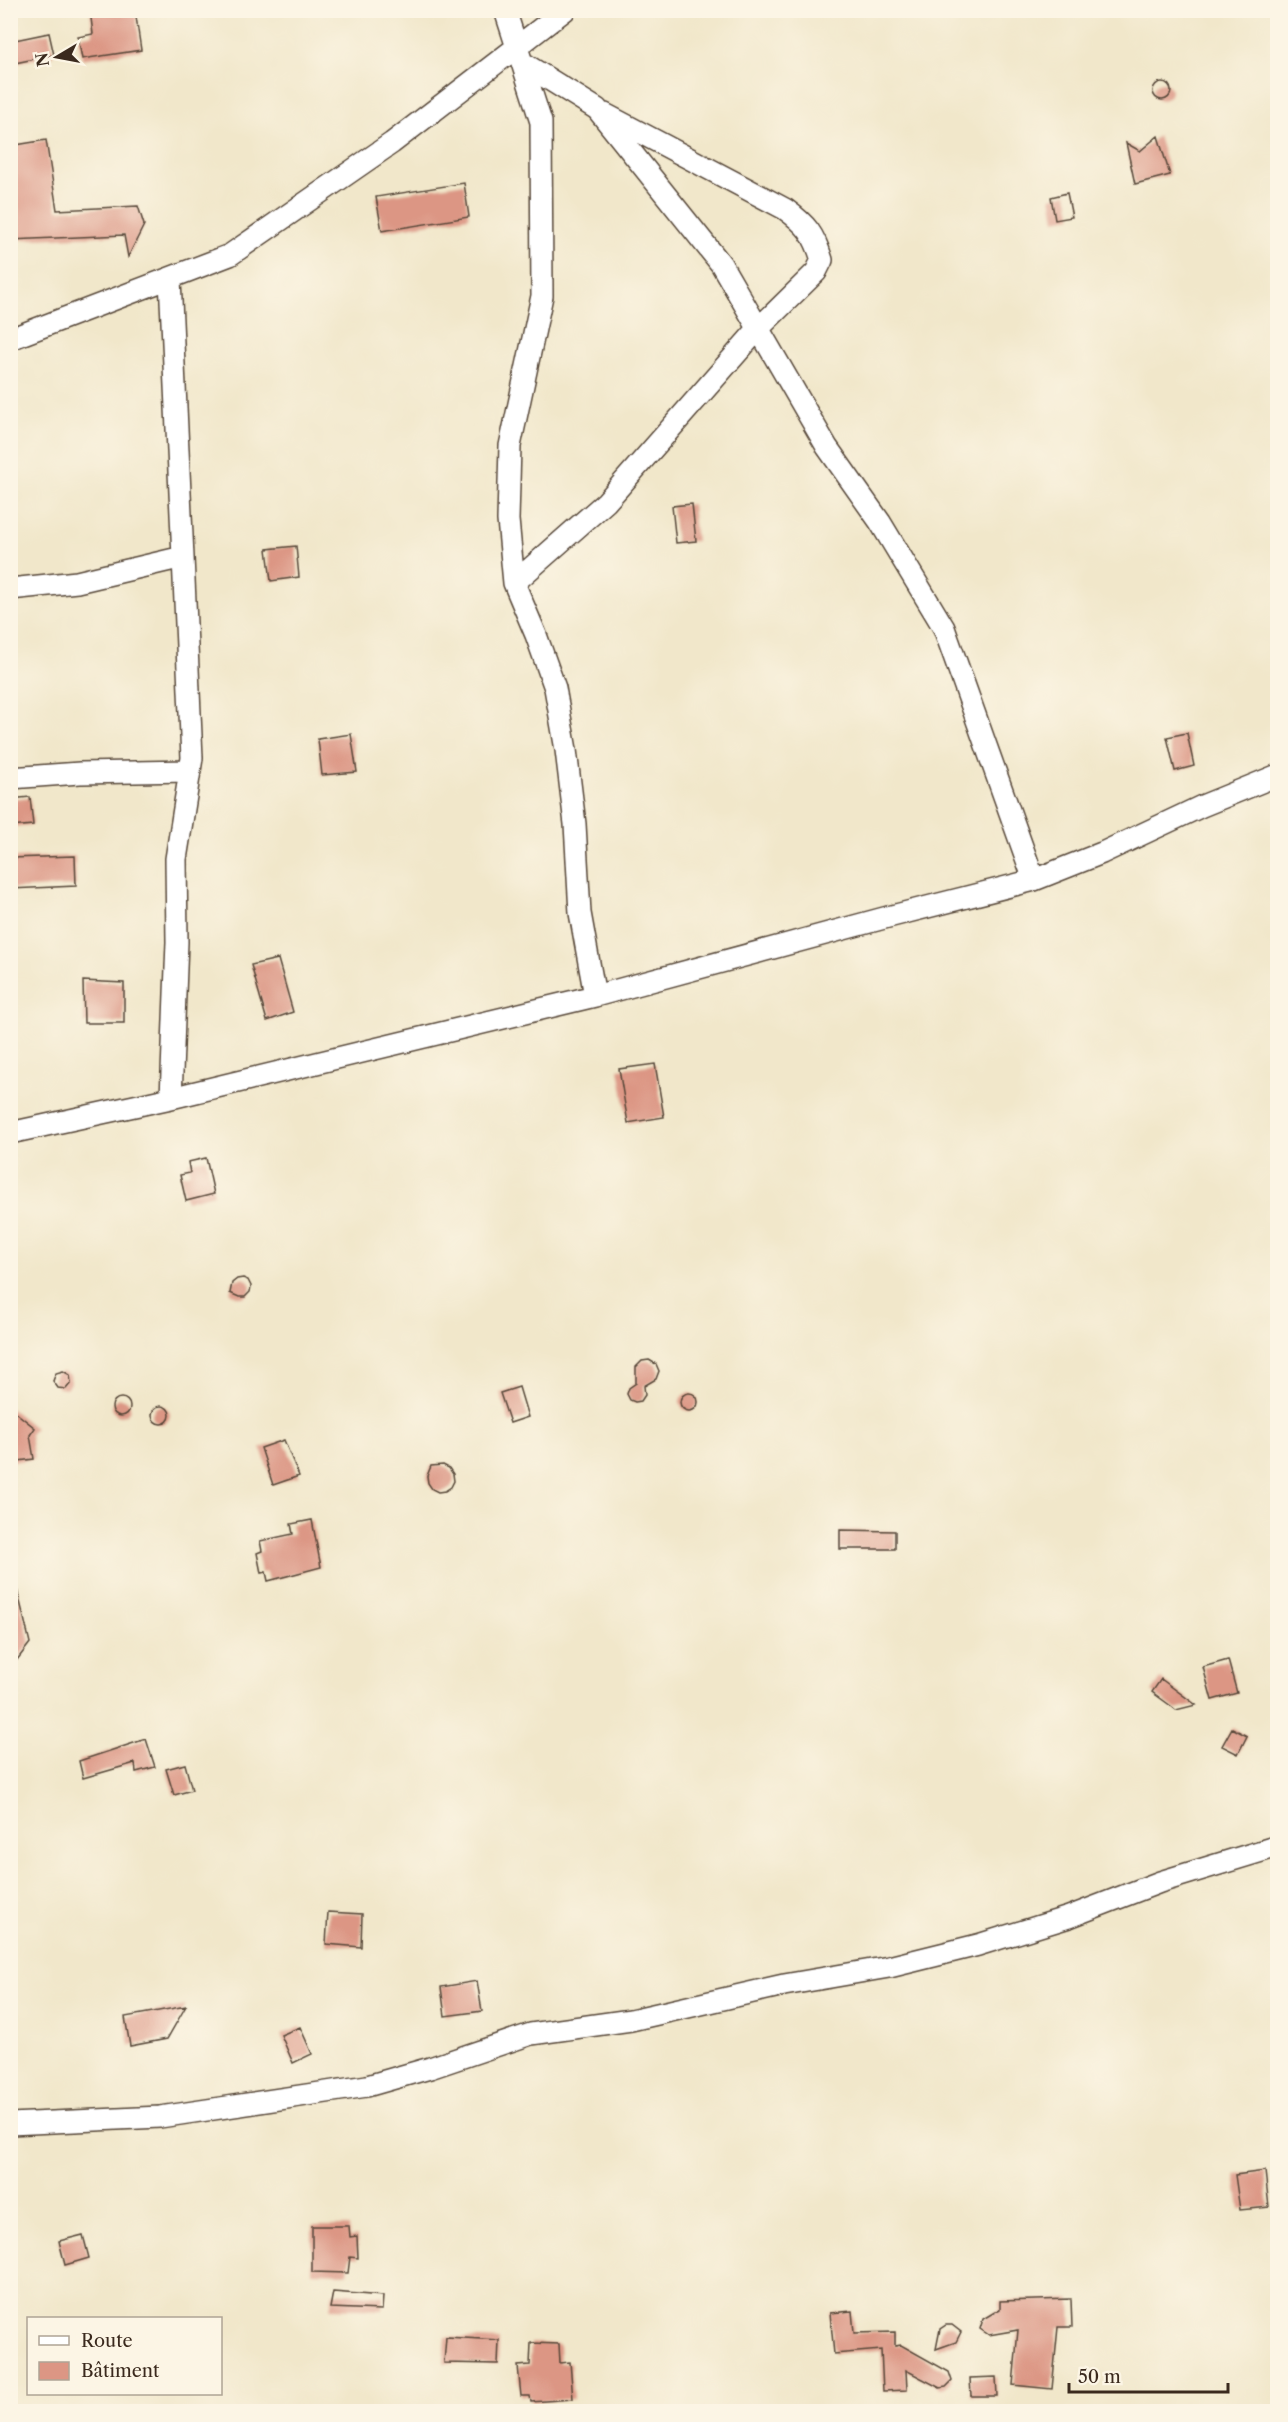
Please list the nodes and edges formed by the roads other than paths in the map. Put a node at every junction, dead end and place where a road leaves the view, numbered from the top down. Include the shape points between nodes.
1 (505, 10) edge
2 (565, 10) edge
3 (520, 54) junction
4 (597, 109) junction
5 (170, 279) junction
6 (758, 329) junction
7 (10, 339) edge
8 (183, 557) junction
9 (514, 584) junction
10 (10, 589) edge
11 (189, 771) junction
12 (1278, 775) edge
13 (10, 778) edge
14 (1034, 880) junction
15 (595, 996) junction
16 (171, 1098) junction
17 (10, 1133) edge
18 (1278, 1846) edge
19 (10, 2124) edge

1 - 3 street
2 - 3 street
3 - 4 street
3 - 5 street via 230,255
3 - 9 street via 541,123 542,296 510,446 508,520
4 - 6 street via 722,264
4 - 6 street via 785,209 816,239 822,260 816,272
5 - 7 street
5 - 8 street
6 - 9 street via 606,502
6 - 14 street via 827,447 880,522 944,628
8 - 10 street via 77,582
8 - 11 street via 192,758
9 - 15 street via 555,688 575,825 580,913
11 - 13 street
11 - 16 street via 176,859
12 - 14 street
14 - 15 street
15 - 16 street
16 - 17 street
18 - 19 street via 978,1945 631,2020 531,2034 367,2086 160,2118

